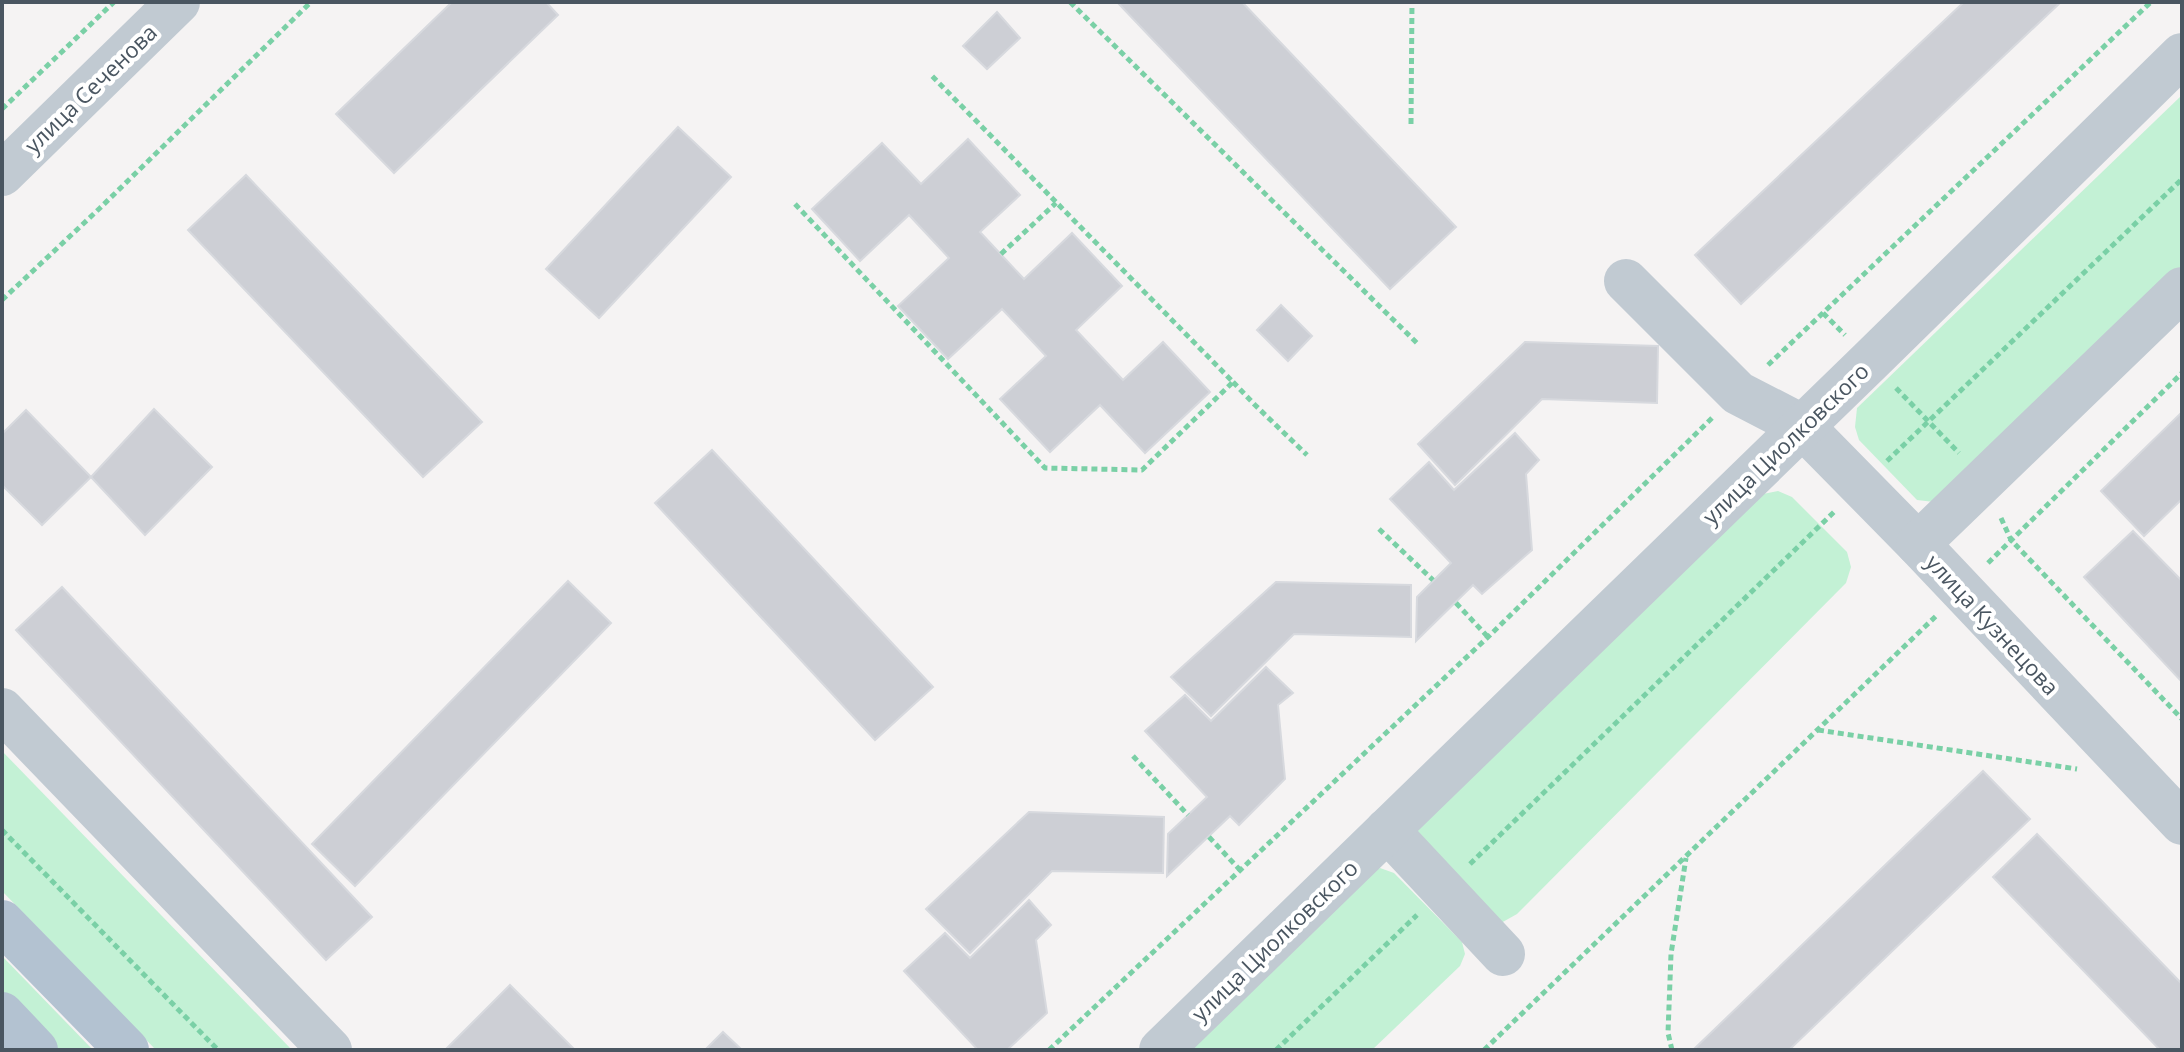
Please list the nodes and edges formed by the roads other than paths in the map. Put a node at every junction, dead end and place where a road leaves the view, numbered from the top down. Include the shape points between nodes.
1 (178, 2) edge
2 (2182, 55) edge
3 (2, 174) edge
4 (1626, 281) dead end
5 (2182, 289) edge
6 (1802, 426) junction
7 (1918, 544) junction
8 (2, 710) edge
9 (2182, 823) edge
10 (1387, 830) junction
11 (2, 922) edge
12 (1503, 954) dead end
13 (2, 1014) edge
14 (36, 1050) edge
15 (127, 1050) edge
16 (330, 1050) edge
17 (1161, 1050) edge

1 - 3 street, улица Сеченова
2 - 6 street, улица Циолковского
4 - 6 street, улица Кузнецова via 1738,393
5 - 7 street
6 - 7 street, улица Кузнецова
6 - 10 street, улица Циолковского
7 - 9 street, улица Кузнецова
8 - 16 street
10 - 12 street
10 - 17 street, улица Циолковского
11 - 15 main road
13 - 14 main road

